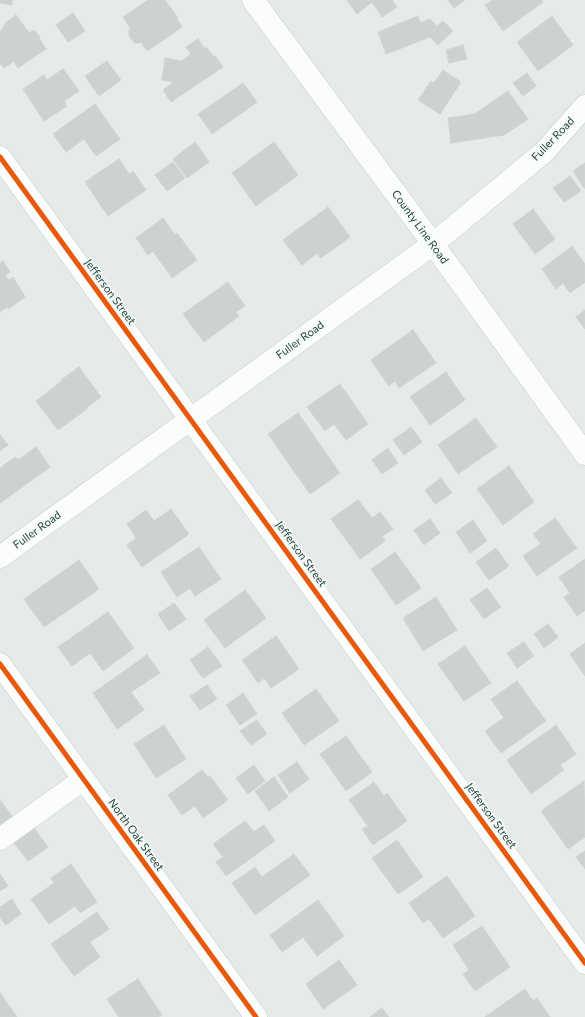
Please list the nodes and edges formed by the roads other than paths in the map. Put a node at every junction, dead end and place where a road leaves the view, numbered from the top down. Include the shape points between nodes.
1 (253, 0) edge
2 (585, 106) edge
3 (0, 157) edge
4 (433, 244) junction
5 (190, 419) junction
6 (585, 454) edge
7 (0, 557) edge
8 (0, 664) edge
9 (84, 780) junction
10 (0, 839) edge
11 (585, 963) edge
12 (256, 1017) edge

1 - 4 street, County Line Road
2 - 4 street, Fuller Road via 544,152
3 - 5 street, Jefferson Street
4 - 5 street, Fuller Road
4 - 6 street, County Line Road
5 - 7 street, Fuller Road
5 - 11 street, Jefferson Street
8 - 9 street, North Oak Street
9 - 10 street
9 - 12 street, North Oak Street

